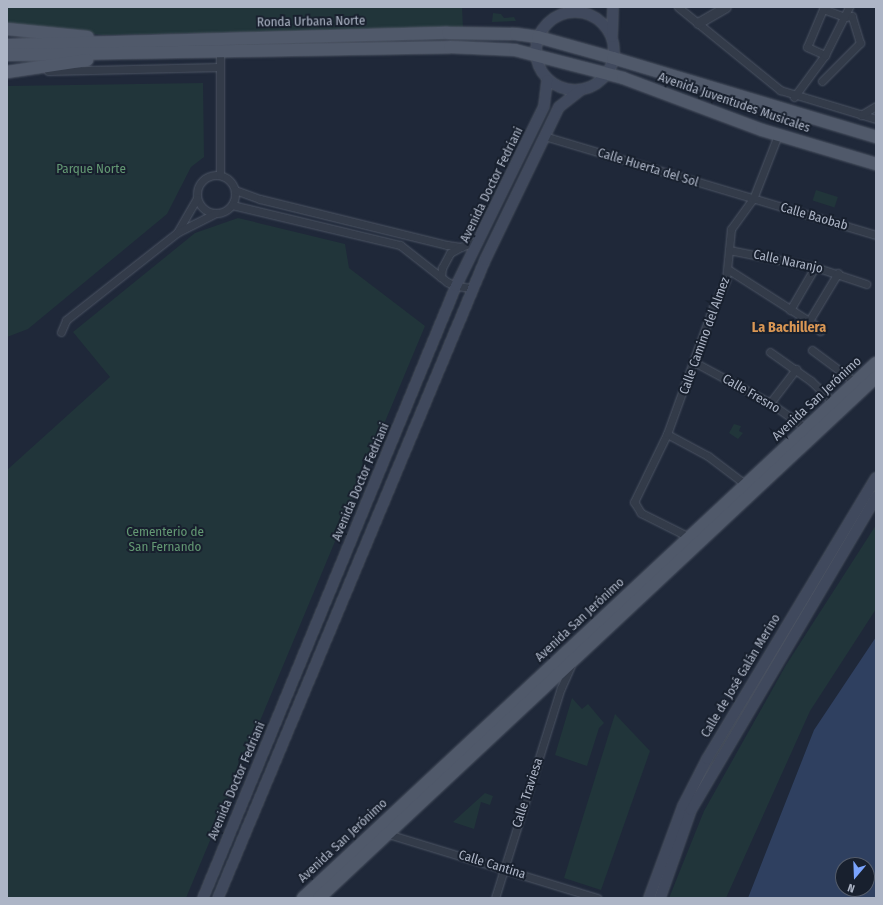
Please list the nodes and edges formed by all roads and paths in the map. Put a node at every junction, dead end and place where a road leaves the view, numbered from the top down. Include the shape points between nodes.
1 (576, 7) edge
2 (613, 7) edge
3 (678, 7) edge
4 (726, 7) edge
5 (849, 7) edge
6 (566, 13) junction
7 (845, 18) junction
8 (698, 23) junction
9 (7, 29) edge
10 (538, 37) junction
11 (612, 39) junction
12 (7, 45) edge
13 (129, 47) junction
14 (220, 52) junction
15 (535, 54) junction
16 (7, 55) edge
17 (825, 55) junction
18 (614, 58) junction
19 (220, 67) junction
20 (11, 72) edge
21 (606, 74) junction
22 (547, 80) junction
23 (822, 81) dead end
24 (581, 90) junction
25 (794, 96) junction
26 (876, 106) edge
27 (861, 115) junction
28 (876, 119) edge
29 (778, 135) junction
30 (544, 136) junction
31 (876, 137) edge
32 (876, 164) edge
33 (220, 175) junction
34 (235, 190) junction
35 (197, 198) junction
36 (753, 199) junction
37 (232, 205) junction
38 (216, 213) junction
39 (178, 232) junction
40 (876, 235) edge
41 (416, 238) junction
42 (480, 240) junction
43 (400, 245) junction
44 (461, 247) junction
45 (729, 250) junction
46 (815, 267) junction
47 (729, 270) junction
48 (838, 273) junction
49 (441, 277) junction
50 (866, 284) dead end
51 (456, 286) junction
52 (472, 288) junction
53 (790, 310) junction
54 (809, 321) junction
55 (820, 331) dead end
56 (62, 332) dead end
57 (812, 350) dead end
58 (770, 352) dead end
59 (694, 362) junction
60 (876, 362) edge
61 (796, 369) junction
62 (876, 377) edge
63 (855, 382) junction
64 (833, 402) junction
65 (770, 404) junction
66 (806, 428) junction
67 (667, 434) junction
68 (876, 478) edge
69 (746, 485) junction
70 (876, 497) edge
71 (690, 537) junction
72 (574, 660) junction
73 (550, 674) junction
74 (561, 688) junction
75 (388, 834) junction
76 (504, 868) junction
77 (203, 898) edge
78 (218, 898) edge
79 (302, 898) edge
80 (319, 898) edge
81 (495, 898) edge
82 (597, 898) edge
83 (649, 898) edge
84 (660, 898) edge

1 - 6 main road
2 - 11 main road
3 - 8 street, Avenida Juventudes Musicales
4 - 8 street
5 - 7 street
6 - 10 main road via 548,23
6 - 11 main road via 580,12 597,19
7 - 17 street
7 - 17 street via 823,9 807,47
7 - 23 street via 852,16 860,43
8 - 25 street, Avenida Juventudes Musicales via 780,90
9 - 13 main road
10 - 13 main road, Ronda Urbana Norte via 448,33
10 - 15 main road
10 - 18 main road, Ronda Urbana Norte
11 - 18 main road
12 - 13 main road, Ronda Urbana Norte
13 - 14 main road, Ronda Urbana Norte
13 - 16 main road, Ronda Urbana Norte
13 - 20 main road
14 - 15 main road, Ronda Urbana Norte via 450,48 515,50
14 - 19 street
15 - 21 main road, Ronda Urbana Norte
15 - 22 main road via 539,68
17 - 25 street
18 - 21 main road
18 - 31 main road, Avenida Juventudes Musicales
19 - 20 street
19 - 33 street
21 - 24 main road, Avenida Doctor Fedriani via 598,83
21 - 29 main road, Avenida Juventudes Musicales
22 - 24 main road via 560,88
22 - 42 main road, Avenida Doctor Fedriani via 544,106
24 - 30 main road, Avenida Doctor Fedriani via 559,107
25 - 27 street, Avenida Juventudes Musicales
26 - 27 street
27 - 28 street, Avenida Juventudes Musicales
29 - 32 main road, Avenida Juventudes Musicales
29 - 36 street, Calle Camino del Almez
30 - 36 street, Calle Huerta del Sol
30 - 52 main road, Avenida Doctor Fedriani
33 - 34 street via 229,180
33 - 35 street via 207,176 202,180 198,186
34 - 37 street
34 - 41 street via 260,199
35 - 38 street via 204,209
35 - 39 street
36 - 40 street, Calle Baobab
36 - 45 street, Calle Camino del Almez via 731,229
37 - 38 street
37 - 43 street
38 - 39 street
39 - 56 street via 66,320
41 - 43 street
41 - 44 street
42 - 44 street
42 - 51 main road, Avenida Doctor Fedriani
43 - 49 street
44 - 49 street via 450,253 442,268
45 - 46 street, Calle Naranjo
45 - 47 street, Calle Camino del Almez
46 - 48 street, Calle Naranjo
46 - 53 street
47 - 53 street
47 - 59 street, Calle Camino del Almez
48 - 50 street, Calle Naranjo
48 - 54 street
49 - 51 street
51 - 52 street
51 - 77 main road, Avenida Doctor Fedriani
52 - 78 main road, Avenida Doctor Fedriani
53 - 54 street
54 - 55 street
57 - 63 street
58 - 61 street
59 - 65 street, Calle Fresno
59 - 67 street, Calle Camino del Almez
60 - 63 main road, Avenida San Jerónimo
61 - 64 street
61 - 65 street
62 - 72 main road, Avenida San Jerónimo
63 - 64 main road, Avenida San Jerónimo
64 - 66 main road, Avenida San Jerónimo
65 - 66 street, Calle Fresno
66 - 69 main road, Avenida San Jerónimo
67 - 69 street via 703,453
67 - 71 street, Calle Camino del Almez via 634,502 641,513
68 - 83 main road, Calle de José Galán Merino via 707,759 683,806
69 - 71 main road, Avenida San Jerónimo
70 - 84 main road, Calle de José Galán Merino via 691,810
71 - 73 main road, Avenida San Jerónimo
72 - 73 main road, Avenida San Jerónimo
72 - 74 street, Calle Traviesa
73 - 74 street
73 - 75 main road, Avenida San Jerónimo
73 - 79 main road, Avenida San Jerónimo
74 - 76 street, Calle Traviesa
75 - 76 street, Calle Cantina
75 - 80 main road, Avenida San Jerónimo
76 - 81 street, Calle Traviesa
76 - 82 street, Calle Cantina

